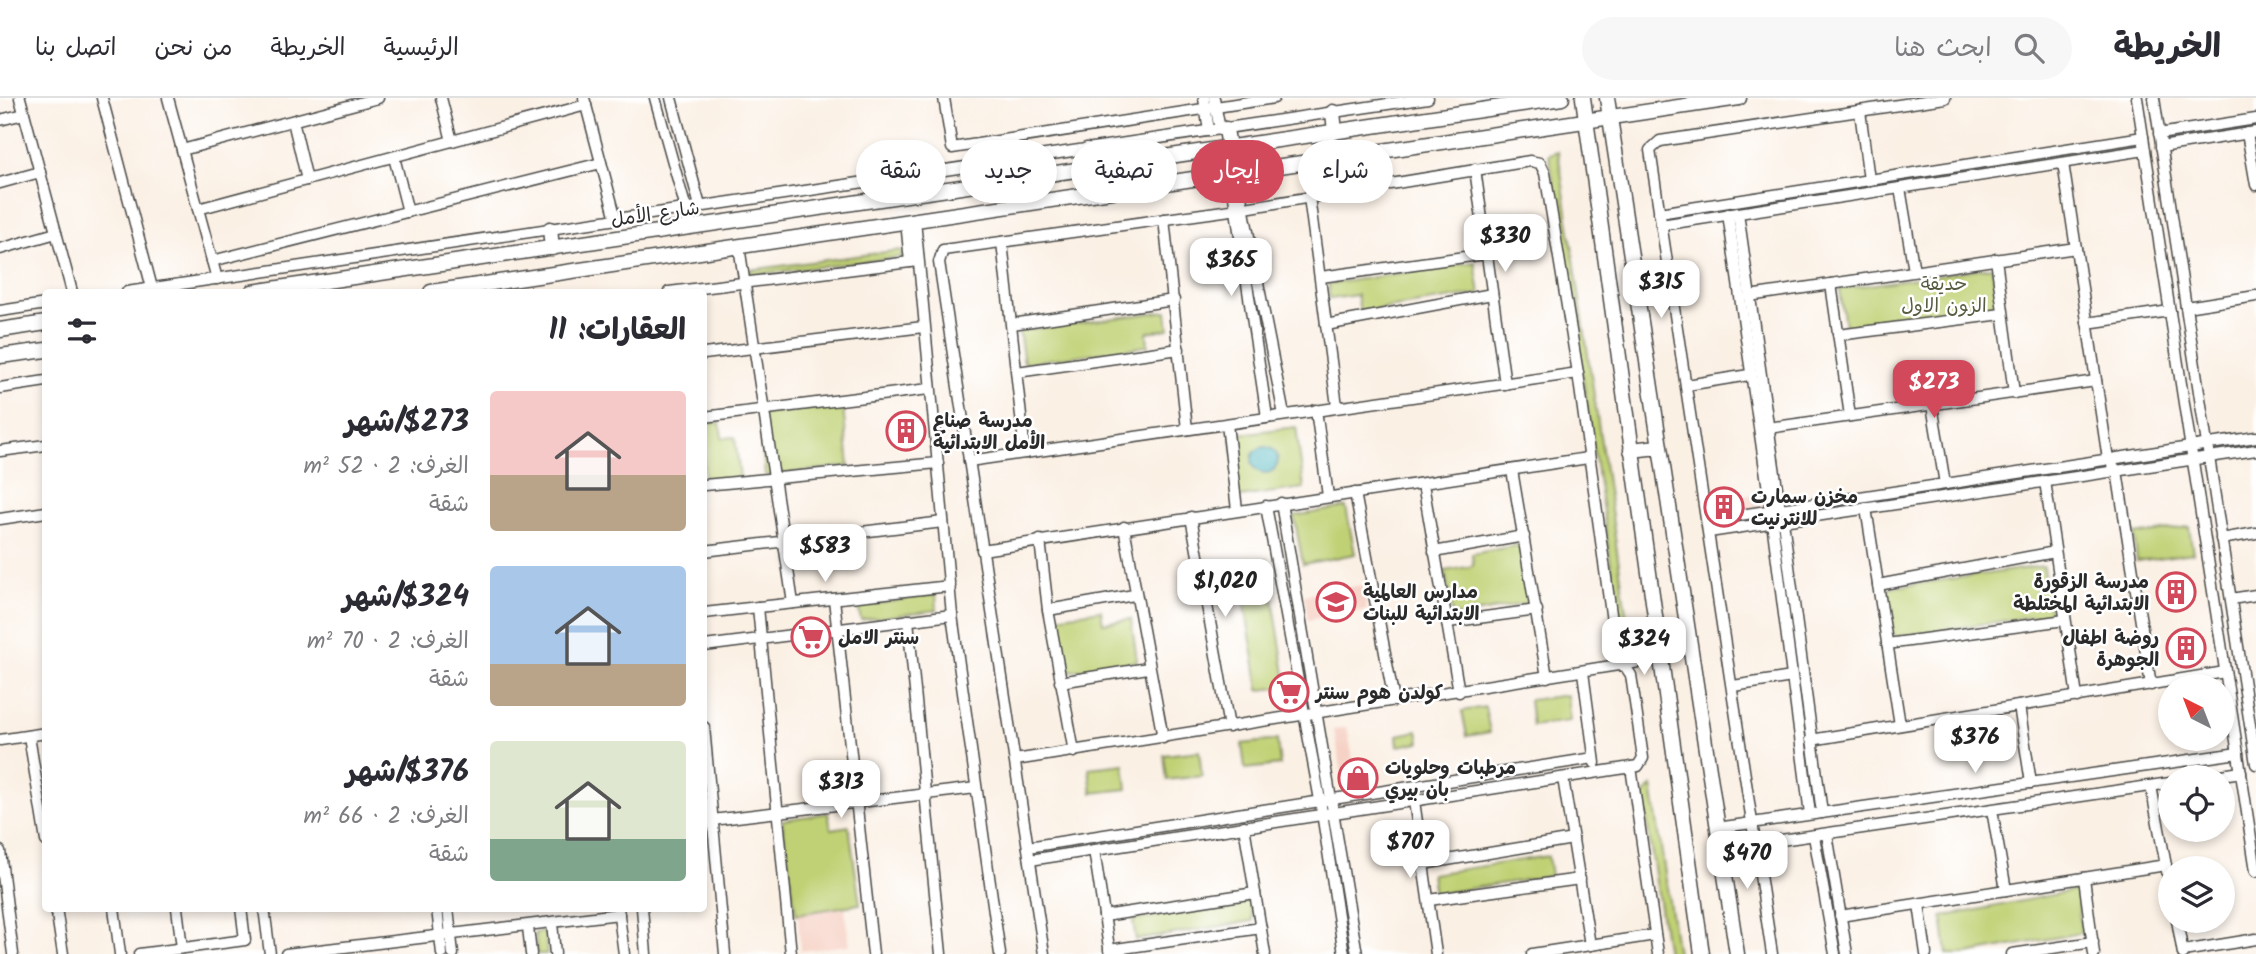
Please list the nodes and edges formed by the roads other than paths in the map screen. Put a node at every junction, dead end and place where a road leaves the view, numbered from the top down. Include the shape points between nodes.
1 (20, 98) edge
2 (102, 98) edge
3 (168, 98) edge
4 (378, 98) edge
5 (441, 98) edge
6 (655, 98) edge
7 (671, 98) edge
8 (944, 98) edge
9 (1274, 98) edge
10 (1429, 98) edge
11 (1562, 98) edge
12 (1583, 98) edge
13 (1607, 98) edge
14 (1739, 98) edge
15 (1945, 98) edge
16 (2137, 98) edge
17 (2154, 98) edge
18 (585, 102) edge
19 (1210, 103) edge
20 (1860, 111) junction
21 (1333, 112) junction
22 (24, 114) junction
23 (1610, 117) junction
24 (2256, 119) edge
25 (0, 120) edge
26 (1584, 120) junction
27 (293, 121) junction
28 (1218, 130) junction
29 (1335, 132) junction
30 (2252, 132) edge
31 (2159, 134) junction
32 (2143, 137) junction
33 (1152, 140) edge
34 (1224, 140) edge
35 (1282, 140) edge
36 (452, 141) junction
37 (2161, 147) junction
38 (182, 150) junction
39 (2145, 150) junction
40 (1071, 152) edge
41 (394, 157) junction
42 (601, 163) junction
43 (2063, 163) junction
44 (1475, 169) junction
45 (1284, 171) edge
46 (40, 172) junction
47 (307, 180) junction
48 (1869, 180) junction
49 (0, 183) edge
50 (1393, 183) edge
51 (1191, 184) edge
52 (2256, 185) edge
53 (960, 187) edge
54 (1900, 188) junction
55 (1298, 199) edge
56 (1233, 203) edge
57 (1243, 203) edge
58 (1310, 203) edge
59 (1024, 204) joint
60 (700, 206) junction
61 (1245, 208) junction
62 (198, 209) junction
63 (686, 209) junction
64 (1233, 209) junction
65 (408, 212) junction
66 (1733, 214) junction
67 (616, 219) junction
68 (1164, 219) junction
69 (1660, 219) junction
70 (910, 221) junction
71 (550, 229) junction
72 (56, 233) junction
73 (1002, 242) junction
74 (739, 246) junction
75 (552, 248) junction
76 (2076, 248) junction
77 (0, 249) edge
78 (1486, 254) junction
79 (1996, 259) junction
80 (212, 261) junction
81 (914, 262) junction
82 (1914, 271) junction
83 (1321, 277) junction
84 (217, 279) junction
85 (745, 284) junction
86 (1831, 284) junction
87 (71, 289) edge
88 (152, 289) joint
89 (272, 289) edge
90 (451, 289) edge
91 (698, 289) edge
92 (1492, 294) junction
93 (1749, 296) junction
94 (2256, 296) edge
95 (1174, 300) junction
96 (42, 305) edge
97 (2186, 307) junction
98 (0, 311) edge
99 (2170, 311) junction
100 (2002, 314) junction
101 (2087, 323) junction
102 (42, 324) edge
103 (1012, 324) junction
104 (1326, 324) junction
105 (923, 327) junction
106 (0, 330) edge
107 (1838, 335) junction
108 (754, 348) junction
109 (1179, 349) junction
110 (42, 351) edge
111 (707, 354) edge
112 (0, 356) edge
113 (1017, 372) junction
114 (1578, 373) junction
115 (1749, 375) junction
116 (2096, 381) junction
117 (42, 382) edge
118 (1505, 384) junction
119 (1687, 385) junction
120 (0, 388) edge
121 (929, 389) junction
122 (2014, 393) junction
123 (1932, 405) junction
124 (1336, 406) junction
125 (764, 410) junction
126 (1316, 410) junction
127 (1284, 415) junction
128 (1850, 416) junction
129 (707, 417) edge
130 (1267, 417) junction
131 (1227, 424) junction
132 (1768, 428) junction
133 (1187, 429) junction
134 (2256, 437) edge
135 (2207, 444) junction
136 (42, 446) edge
137 (1658, 447) junction
138 (2191, 447) junction
139 (1630, 450) junction
140 (2256, 450) edge
141 (0, 451) edge
142 (1026, 453) junction
143 (2209, 457) junction
144 (1588, 458) junction
145 (2108, 459) junction
146 (2193, 459) junction
147 (969, 461) junction
148 (938, 463) junction
149 (1512, 470) junction
150 (2117, 471) junction
151 (774, 478) junction
152 (2045, 481) junction
153 (1423, 484) junction
154 (1945, 484) junction
155 (707, 485) edge
156 (1354, 493) junction
157 (1328, 496) junction
158 (1281, 503) junction
159 (1266, 506) junction
160 (1866, 508) junction
161 (1237, 510) junction
162 (42, 513) edge
163 (1776, 516) junction
164 (1191, 517) junction
165 (0, 519) edge
166 (943, 522) junction
167 (1708, 526) junction
168 (1124, 527) junction
169 (2256, 533) edge
170 (1524, 536) junction
171 (2221, 538) junction
172 (1040, 540) junction
173 (783, 541) junction
174 (982, 550) junction
175 (707, 551) edge
176 (1434, 552) junction
177 (2055, 552) junction
178 (1878, 585) junction
179 (950, 586) junction
180 (2256, 595) edge
181 (1134, 596) junction
182 (834, 599) junction
183 (2231, 599) junction
184 (793, 603) junction
185 (758, 607) junction
186 (1048, 610) junction
187 (1537, 610) junction
188 (707, 614) edge
189 (952, 615) junction
190 (908, 620) junction
191 (2066, 620) junction
192 (1448, 622) junction
193 (838, 629) junction
194 (761, 638) junction
195 (1887, 644) junction
196 (707, 646) edge
197 (1660, 658) junction
198 (1620, 665) junction
199 (1148, 668) junction
200 (1583, 672) junction
201 (2225, 672) junction
202 (1547, 677) junction
203 (1792, 677) junction
204 (2256, 677) edge
205 (2243, 678) junction
206 (1060, 682) junction
207 (2151, 685) junction
208 (1733, 686) junction
209 (1459, 692) junction
210 (2077, 697) junction
211 (1394, 701) junction
212 (2019, 706) junction
213 (1318, 712) junction
214 (1305, 713) junction
215 (1900, 725) junction
216 (1229, 727) junction
217 (42, 734) edge
218 (29, 736) junction
219 (1163, 738) junction
220 (0, 740) edge
221 (1811, 740) junction
222 (1074, 752) junction
223 (2238, 753) junction
224 (1594, 758) junction
225 (1014, 760) junction
226 (2256, 764) edge
227 (1631, 767) junction
228 (2241, 772) junction
229 (1597, 773) junction
230 (2235, 773) edge
231 (1563, 778) junction
232 (2031, 783) junction
233 (2158, 785) edge
234 (2151, 786) junction
235 (976, 788) junction
236 (925, 794) junction
237 (707, 798) edge
238 (1333, 798) junction
239 (1321, 800) junction
240 (1413, 801) junction
241 (856, 802) junction
242 (1992, 810) junction
243 (778, 812) junction
244 (1336, 813) junction
245 (1822, 813) junction
246 (1810, 814) junction
247 (1323, 815) junction
248 (42, 816) edge
249 (708, 821) edge
250 (1752, 823) junction
251 (1244, 826) junction
252 (1717, 828) junction
253 (1827, 834) junction
254 (1814, 836) junction
255 (1573, 839) junction
256 (1756, 844) junction
257 (1028, 846) junction
258 (1720, 849) junction
259 (1094, 850) junction
260 (0, 851) edge
261 (2164, 856) edge
262 (1030, 860) junction
263 (1423, 864) junction
264 (2158, 866) edge
265 (2256, 871) edge
266 (2084, 878) junction
267 (1580, 879) junction
268 (2006, 890) junction
269 (1255, 893) junction
270 (1429, 900) junction
271 (1919, 904) junction
272 (57, 912) edge
273 (115, 912) edge
274 (178, 912) edge
275 (241, 912) edge
276 (265, 912) edge
277 (438, 912) edge
278 (448, 912) edge
279 (612, 912) edge
280 (618, 912) edge
281 (642, 912) edge
282 (1104, 916) junction
283 (1840, 916) junction
284 (552, 923) junction
285 (528, 927) junction
286 (1261, 928) junction
287 (2179, 933) edge
288 (1655, 935) junction
289 (446, 937) junction
290 (2256, 939) edge
291 (2093, 942) junction
292 (1590, 945) junction
293 (183, 948) junction
294 (361, 950) edge
295 (341, 951) edge
296 (1110, 952) edge
297 (2183, 953) edge
298 (13, 954) edge
299 (63, 954) edge
300 (120, 954) edge
301 (139, 954) edge
302 (270, 954) edge
303 (286, 954) edge
304 (442, 954) edge
305 (453, 954) edge
306 (531, 954) edge
307 (555, 954) edge
308 (624, 954) edge
309 (646, 954) edge
310 (724, 954) edge
311 (791, 954) edge
312 (873, 954) edge
313 (941, 954) edge
314 (1000, 954) edge
315 (1044, 954) edge
316 (1265, 954) edge
317 (1344, 954) edge
318 (1357, 954) edge
319 (1436, 954) edge
320 (1532, 954) edge
321 (1658, 954) edge
322 (1703, 954) edge
323 (1737, 954) edge
324 (1772, 954) edge
325 (1835, 954) edge
326 (1847, 954) edge
327 (1926, 954) edge
328 (2012, 954) edge
329 (2094, 954) edge

1 - 22 street
2 - 88 street
3 - 38 street
4 - 27 street
5 - 36 street
6 - 63 street
7 - 60 street
8 - 19 street via 952,148
9 - 19 street
10 - 21 street
11 - 29 main road, شارع الأمل
12 - 26 main road
13 - 23 main road
14 - 23 main road
15 - 20 street
16 - 32 street
17 - 31 street
18 - 36 street
18 - 42 street
19 - 28 street
20 - 48 street
20 - 69 street via 1654,144 1650,157
21 - 28 street
21 - 29 main road
22 - 25 street
22 - 46 street
23 - 26 main road
23 - 137 main road
24 - 31 street
26 - 45 main road
26 - 139 main road
27 - 38 street
27 - 47 street
28 - 33 street
28 - 34 main road
29 - 35 main road, شارع الأمل
30 - 37 street
30 - 52 street
31 - 37 street
32 - 39 street
32 - 48 street
36 - 41 street
37 - 97 street
38 - 62 street
39 - 43 street
39 - 99 street
40 - 60 street
41 - 47 street
41 - 65 street
42 - 65 street
42 - 67 street
43 - 54 street
43 - 76 street
44 - 50 street
44 - 78 street
44 - 114 street via 1530,160 1544,168
46 - 49 street
46 - 72 street
47 - 62 street
48 - 69 street
51 - 59 main road
53 - 75 main road, شارع الأمل
54 - 66 street
54 - 82 street
55 - 61 street
56 - 64 street
57 - 61 street
58 - 83 street
59 - 70 main road
60 - 63 street
61 - 64 street
61 - 127 street
62 - 80 street
63 - 67 street
64 - 68 street
64 - 130 street
65 - 80 street
66 - 69 street
66 - 93 street
66 - 115 street
67 - 71 street
68 - 73 street
68 - 95 street
69 - 119 street
70 - 74 main road
70 - 81 street
71 - 75 main road
71 - 84 street
72 - 77 street
72 - 87 street
73 - 103 street
73 - 147 street via 947,249 939,257
74 - 85 street
74 - 90 main road
75 - 89 main road, شارع الأمل
76 - 79 street
76 - 101 street
78 - 83 street
78 - 92 street
79 - 82 street
79 - 100 street
80 - 84 street
81 - 85 street
81 - 105 street
82 - 86 street
83 - 104 street
84 - 88 street
85 - 91 street
85 - 108 street
86 - 93 street
86 - 107 street
92 - 104 street
92 - 118 street
93 - 132 street
94 - 97 street
95 - 103 street
95 - 109 street
96 - 98 street
97 - 135 street
99 - 101 street
99 - 138 street
100 - 107 street
100 - 122 street
101 - 116 street
102 - 106 main road
103 - 113 street
104 - 124 street
105 - 108 street
105 - 121 street
107 - 128 street
108 - 111 street
108 - 125 street
109 - 113 street
109 - 133 street
110 - 112 main road
113 - 142 street
114 - 118 street
114 - 144 street
115 - 119 street
115 - 163 street
116 - 122 street
116 - 145 street
117 - 120 street
118 - 124 street
119 - 167 street
121 - 125 street
121 - 148 street
122 - 123 street
123 - 128 street
123 - 154 street
124 - 126 street
125 - 129 street
125 - 151 street
126 - 127 street
126 - 157 street
127 - 130 street
128 - 132 street
130 - 131 street
131 - 133 street
131 - 161 street
132 - 163 street
133 - 142 street
134 - 135 street
135 - 138 street
135 - 143 street
136 - 141 street
137 - 139 main road
137 - 252 main road
138 - 145 street
138 - 146 street
139 - 197 main road
140 - 143 street
142 - 147 street
143 - 146 street
143 - 171 street
144 - 149 street
144 - 198 street
145 - 150 street
145 - 154 street
146 - 150 street
146 - 201 street
147 - 174 street
148 - 151 street
148 - 166 street
149 - 153 street
149 - 170 street
150 - 152 street
150 - 207 street
151 - 155 street
151 - 173 street
152 - 160 street
152 - 177 street
153 - 156 street
153 - 176 street
154 - 163 street
156 - 157 street
156 - 211 street
157 - 158 street
158 - 159 street
158 - 213 street
159 - 161 street
159 - 214 street
160 - 163 street
160 - 178 street
161 - 164 street
162 - 165 street
163 - 167 street
163 - 203 street
163 - 221 street
164 - 168 street
164 - 216 street
166 - 173 street
166 - 179 street
167 - 208 street
168 - 172 street
168 - 181 street
169 - 171 street
170 - 176 street
170 - 187 street
171 - 183 street
172 - 174 street
172 - 186 street
173 - 175 street
173 - 184 street
174 - 225 street
176 - 192 street
177 - 178 street
177 - 191 street
178 - 195 street
179 - 182 street
179 - 189 street
180 - 183 street
181 - 186 street
181 - 199 street
182 - 184 street
182 - 193 street
183 - 205 street
184 - 185 street
185 - 188 street
185 - 194 street
186 - 206 street
187 - 192 street
187 - 202 street
189 - 190 street
189 - 235 street
190 - 193 street
190 - 236 street
191 - 195 street
191 - 210 street
192 - 209 street
193 - 194 street
193 - 241 street
194 - 196 street
194 - 243 street
195 - 215 street
197 - 198 street
197 - 322 main road
198 - 200 street
198 - 227 street via 1629,668 1631,675 1643,758 1640,765
199 - 206 street
199 - 219 street
200 - 202 street
200 - 224 street
201 - 207 street
201 - 223 street
202 - 209 street
203 - 208 street
203 - 246 street
204 - 205 street
205 - 226 street
206 - 222 street
207 - 210 street
208 - 250 street
209 - 211 street
210 - 212 street
211 - 213 street
212 - 215 street
212 - 232 street
213 - 214 street
213 - 238 street
214 - 216 street
214 - 239 street
215 - 221 street
216 - 219 street
217 - 218 street
218 - 220 street
218 - 248 street
219 - 222 street
221 - 245 street
222 - 225 street
223 - 228 street
223 - 232 street
224 - 229 street
224 - 238 street
225 - 257 street
227 - 229 street
227 - 288 street
228 - 230 street
228 - 265 street
229 - 231 street
231 - 240 street
231 - 255 street
232 - 245 street
233 - 234 street
234 - 242 street
234 - 261 street
235 - 236 street
235 - 314 street
236 - 241 street
236 - 313 street
237 - 249 street
238 - 239 street
238 - 244 street
239 - 247 street
239 - 257 street
240 - 244 street
240 - 263 street
241 - 243 street
241 - 312 street
242 - 253 street
242 - 268 street
243 - 249 street
243 - 311 street
244 - 247 street
244 - 318 street
245 - 246 street
246 - 250 street
247 - 251 street
247 - 317 street
249 - 310 street
250 - 252 street
250 - 256 street
251 - 259 street
251 - 269 street
252 - 258 main road
253 - 254 street
253 - 283 street
254 - 256 street
254 - 325 street
255 - 263 street
255 - 267 street
256 - 258 street
256 - 324 street
257 - 262 street
258 - 323 main road
259 - 262 street
259 - 282 street
260 - 298 street
262 - 315 street
263 - 270 street
264 - 266 street
266 - 268 street
266 - 291 street
267 - 270 street
267 - 292 street
268 - 271 street
269 - 282 street
269 - 286 street
270 - 319 street
271 - 283 street
271 - 327 street
272 - 299 street
273 - 300 street
274 - 293 street
275 - 293 street via 244,940
276 - 302 street
277 - 289 street
278 - 289 street
279 - 284 street
280 - 308 street
281 - 309 street
282 - 296 street
283 - 326 street
284 - 285 street
284 - 307 street
285 - 289 street
285 - 306 street
286 - 296 street
286 - 316 street
287 - 297 street
288 - 292 street
288 - 321 street
289 - 294 street
289 - 304 street
289 - 305 street
290 - 297 street
291 - 328 street
291 - 329 street
292 - 320 street
293 - 301 street
294 - 295 street
295 - 303 street

